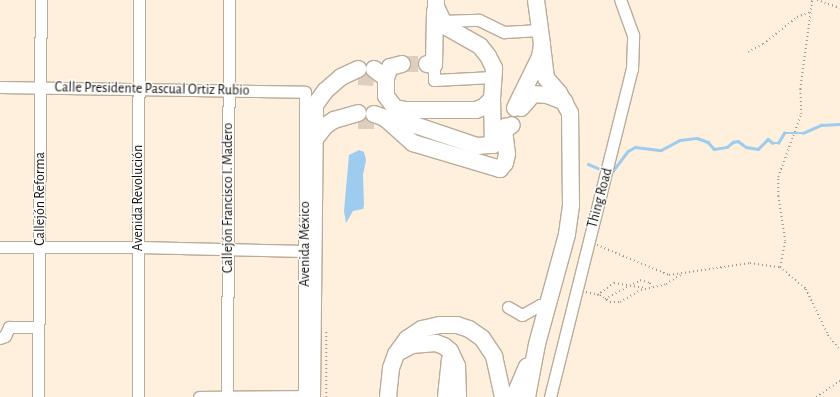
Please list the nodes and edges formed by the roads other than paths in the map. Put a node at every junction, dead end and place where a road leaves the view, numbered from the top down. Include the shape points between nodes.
1 (41, 0) edge
2 (139, 0) edge
3 (229, 0) edge
4 (536, 0) edge
5 (620, 0) edge
6 (438, 9) edge
7 (541, 37) junction
8 (402, 64) tunnel mouth
9 (431, 65) joint
10 (358, 73) tunnel mouth
11 (493, 77) junction
12 (0, 87) edge
13 (40, 87) junction
14 (139, 88) junction
15 (228, 90) junction
16 (305, 92) joint
17 (492, 99) junction
18 (565, 102) junction
19 (358, 117) tunnel mouth
20 (315, 139) junction
21 (493, 145) junction
22 (138, 247) junction
23 (0, 248) edge
24 (39, 249) junction
25 (228, 249) junction
26 (305, 251) junction
27 (549, 304) junction
28 (508, 307) dead end
29 (38, 327) junction
30 (0, 338) edge
31 (537, 344) junction
32 (450, 351) junction
33 (396, 354) junction
34 (227, 396) edge
35 (308, 396) edge
36 (38, 397) edge
37 (138, 397) edge
38 (199, 397) edge
39 (388, 397) edge
40 (446, 397) edge
41 (458, 397) edge
42 (504, 397) edge
43 (514, 397) edge
44 (528, 397) edge
45 (550, 397) edge

1 - 13 street, Callejón Reforma
2 - 14 street, Avenida Revolución
3 - 15 street, Callejón Francisco I. Madero
4 - 7 highway
5 - 45 street, Thing Road via 633,35 632,69
6 - 7 street via 479,20 504,32
6 - 9 highway
6 - 11 highway via 445,26 480,46 494,68
7 - 18 highway via 546,78
7 - 18 highway via 540,57 517,109 533,94 547,95
8 - 17 highway via 390,67 378,75 386,96 395,108 476,110 484,107
9 - 11 street via 434,80
10 - 20 highway via 315,105
11 - 17 highway
12 - 13 street, Calle Presidente Pascual Ortiz Rubio
13 - 14 street, Calle Presidente Pascual Ortiz Rubio
13 - 24 street, Callejón Reforma
14 - 15 street, Calle Presidente Pascual Ortiz Rubio
14 - 22 street, Avenida Revolución
15 - 16 street, Calle Presidente Pascual Ortiz Rubio
15 - 25 street, Callejón Francisco I. Madero
16 - 26 street, Avenida México
17 - 21 highway
18 - 27 highway via 571,125 571,205 567,234
19 - 20 highway
20 - 35 highway
21 - 21 highway via 477,146 406,122 378,118 413,143 500,169 507,154 508,126
22 - 24 street
22 - 25 street
22 - 37 street, Avenida Revolución
23 - 24 street
24 - 29 street, Callejón Reforma
25 - 26 street
25 - 34 street, Callejón Francisco I. Madero
26 - 35 street, Avenida México
27 - 28 street via 540,305 522,315
27 - 31 highway
29 - 30 street via 9,327 5,336
29 - 36 street, Callejón Reforma
31 - 43 highway
31 - 44 highway
32 - 33 highway via 444,346 426,343 412,345
32 - 40 highway
32 - 41 highway via 457,366
33 - 39 highway via 391,368
33 - 42 highway via 407,339 422,329 440,325 457,325 469,329 482,338 494,356
34 - 35 street
34 - 38 street

